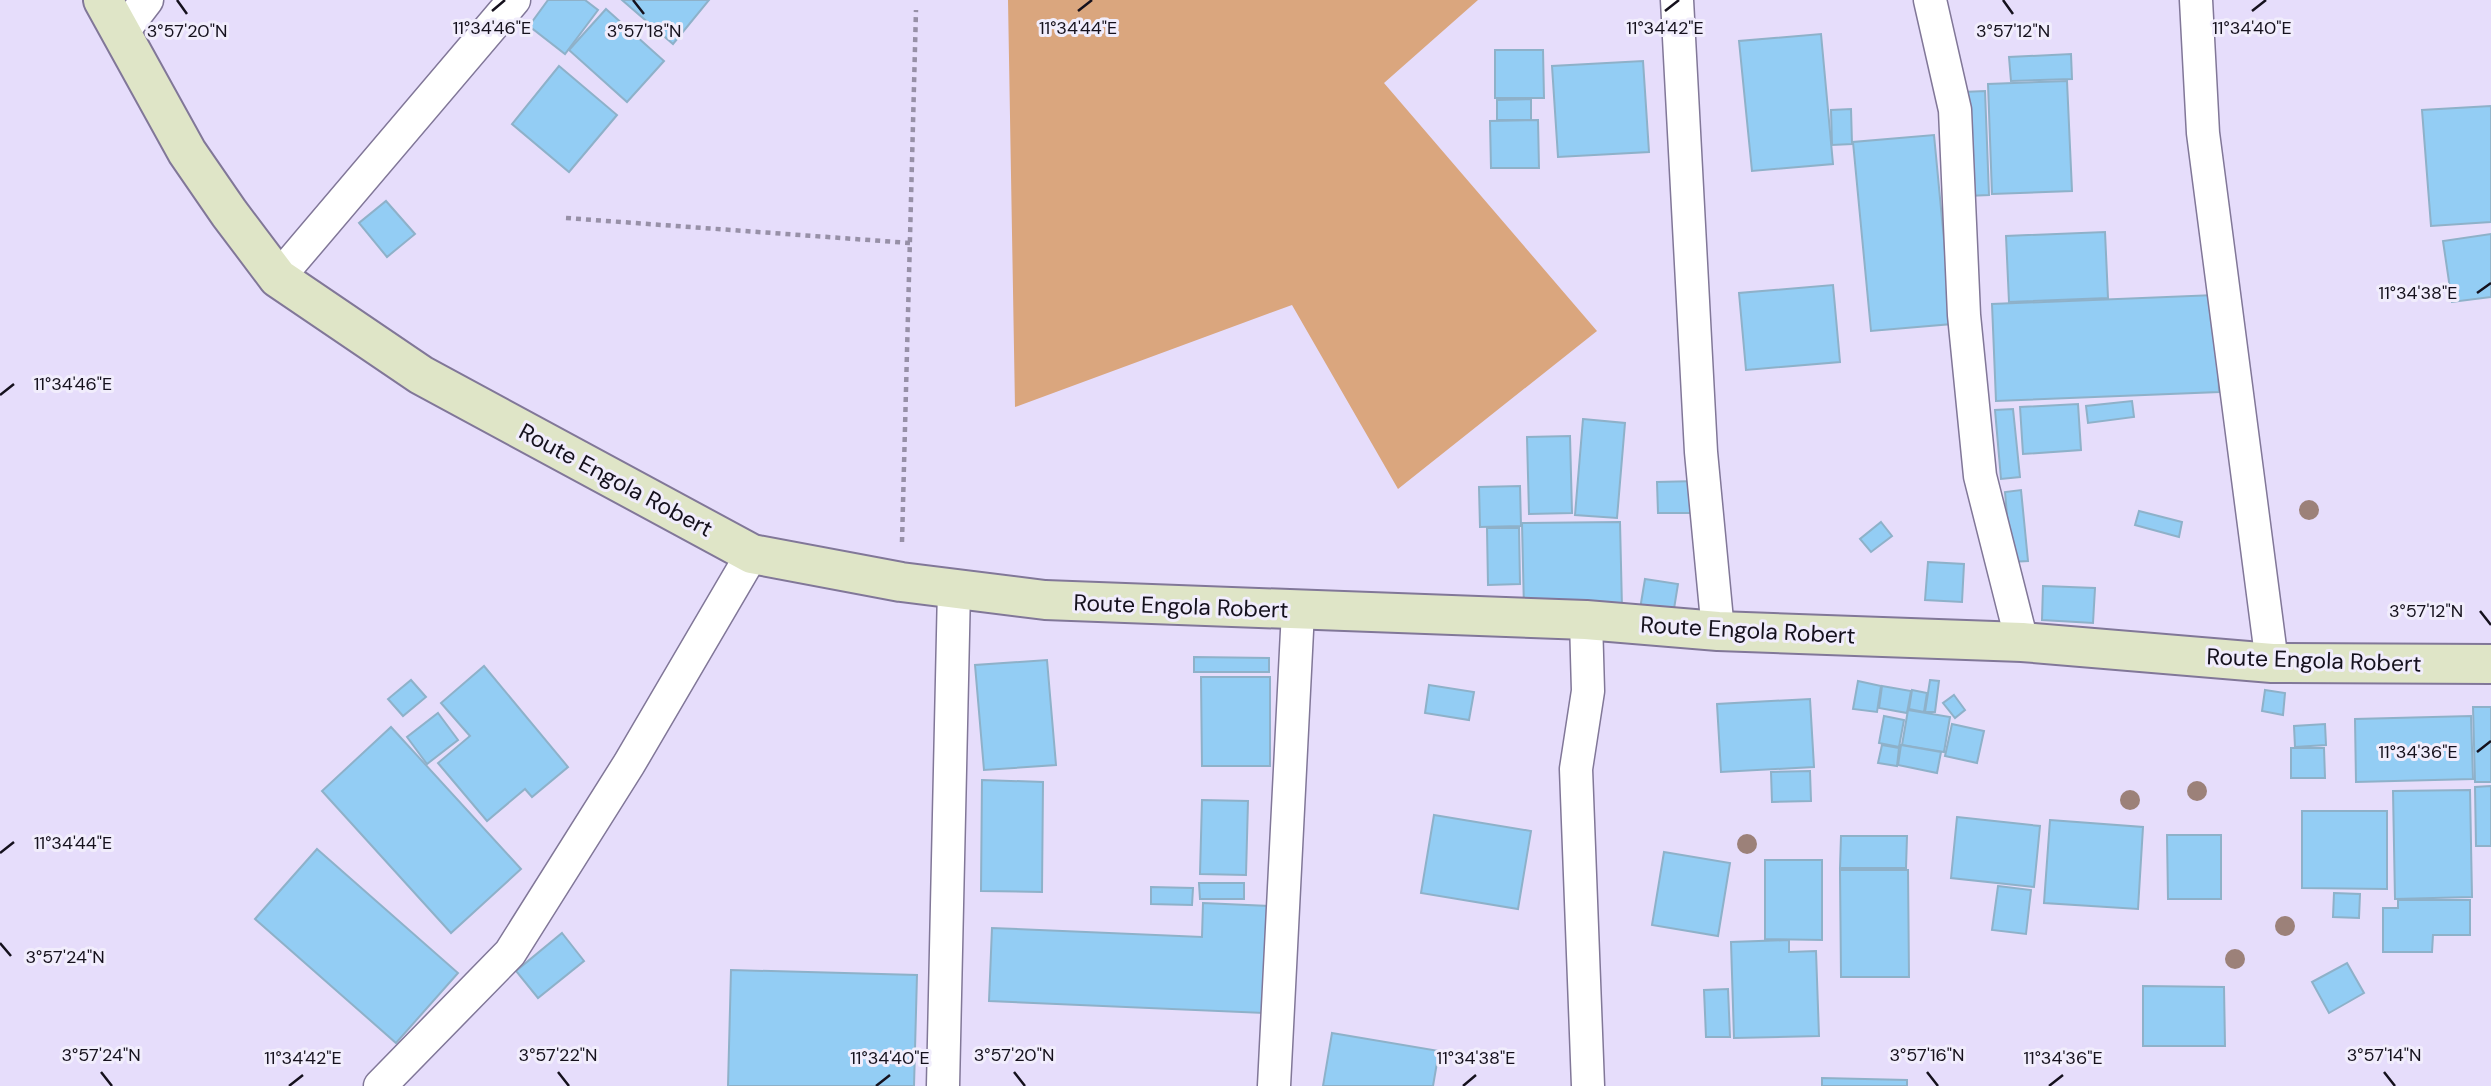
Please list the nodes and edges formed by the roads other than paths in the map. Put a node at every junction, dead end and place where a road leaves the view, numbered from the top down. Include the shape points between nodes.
1 (103, 0) edge
2 (148, 0) edge
3 (514, 0) edge
4 (1677, 0) edge
5 (1930, 0) edge
6 (2196, 0) edge
7 (121, 34) junction
8 (278, 278) junction
9 (752, 554) junction
10 (954, 589) junction
11 (1298, 611) junction
12 (1586, 620) junction
13 (1718, 631) junction
14 (2022, 642) junction
15 (2272, 663) junction
16 (2491, 664) edge
17 (380, 1086) edge
18 (943, 1086) edge
19 (1274, 1086) edge
20 (1588, 1086) edge

1 - 7 street, Route Engola Robert
2 - 7 street
3 - 8 street
4 - 13 street via 1700,452
5 - 14 street via 1955,110 1964,316 1980,476
6 - 15 street via 2203,132
7 - 8 street, Route Engola Robert via 187,152
8 - 9 street, Route Engola Robert via 421,375
9 - 10 street, Route Engola Robert
9 - 17 street via 629,764 510,953
10 - 11 street, Route Engola Robert via 1045,600
10 - 18 street
11 - 12 street, Route Engola Robert
11 - 19 street
12 - 13 street, Route Engola Robert
12 - 20 street via 1588,691 1576,769
13 - 14 street, Route Engola Robert
14 - 15 street, Route Engola Robert
15 - 16 street, Route Engola Robert

